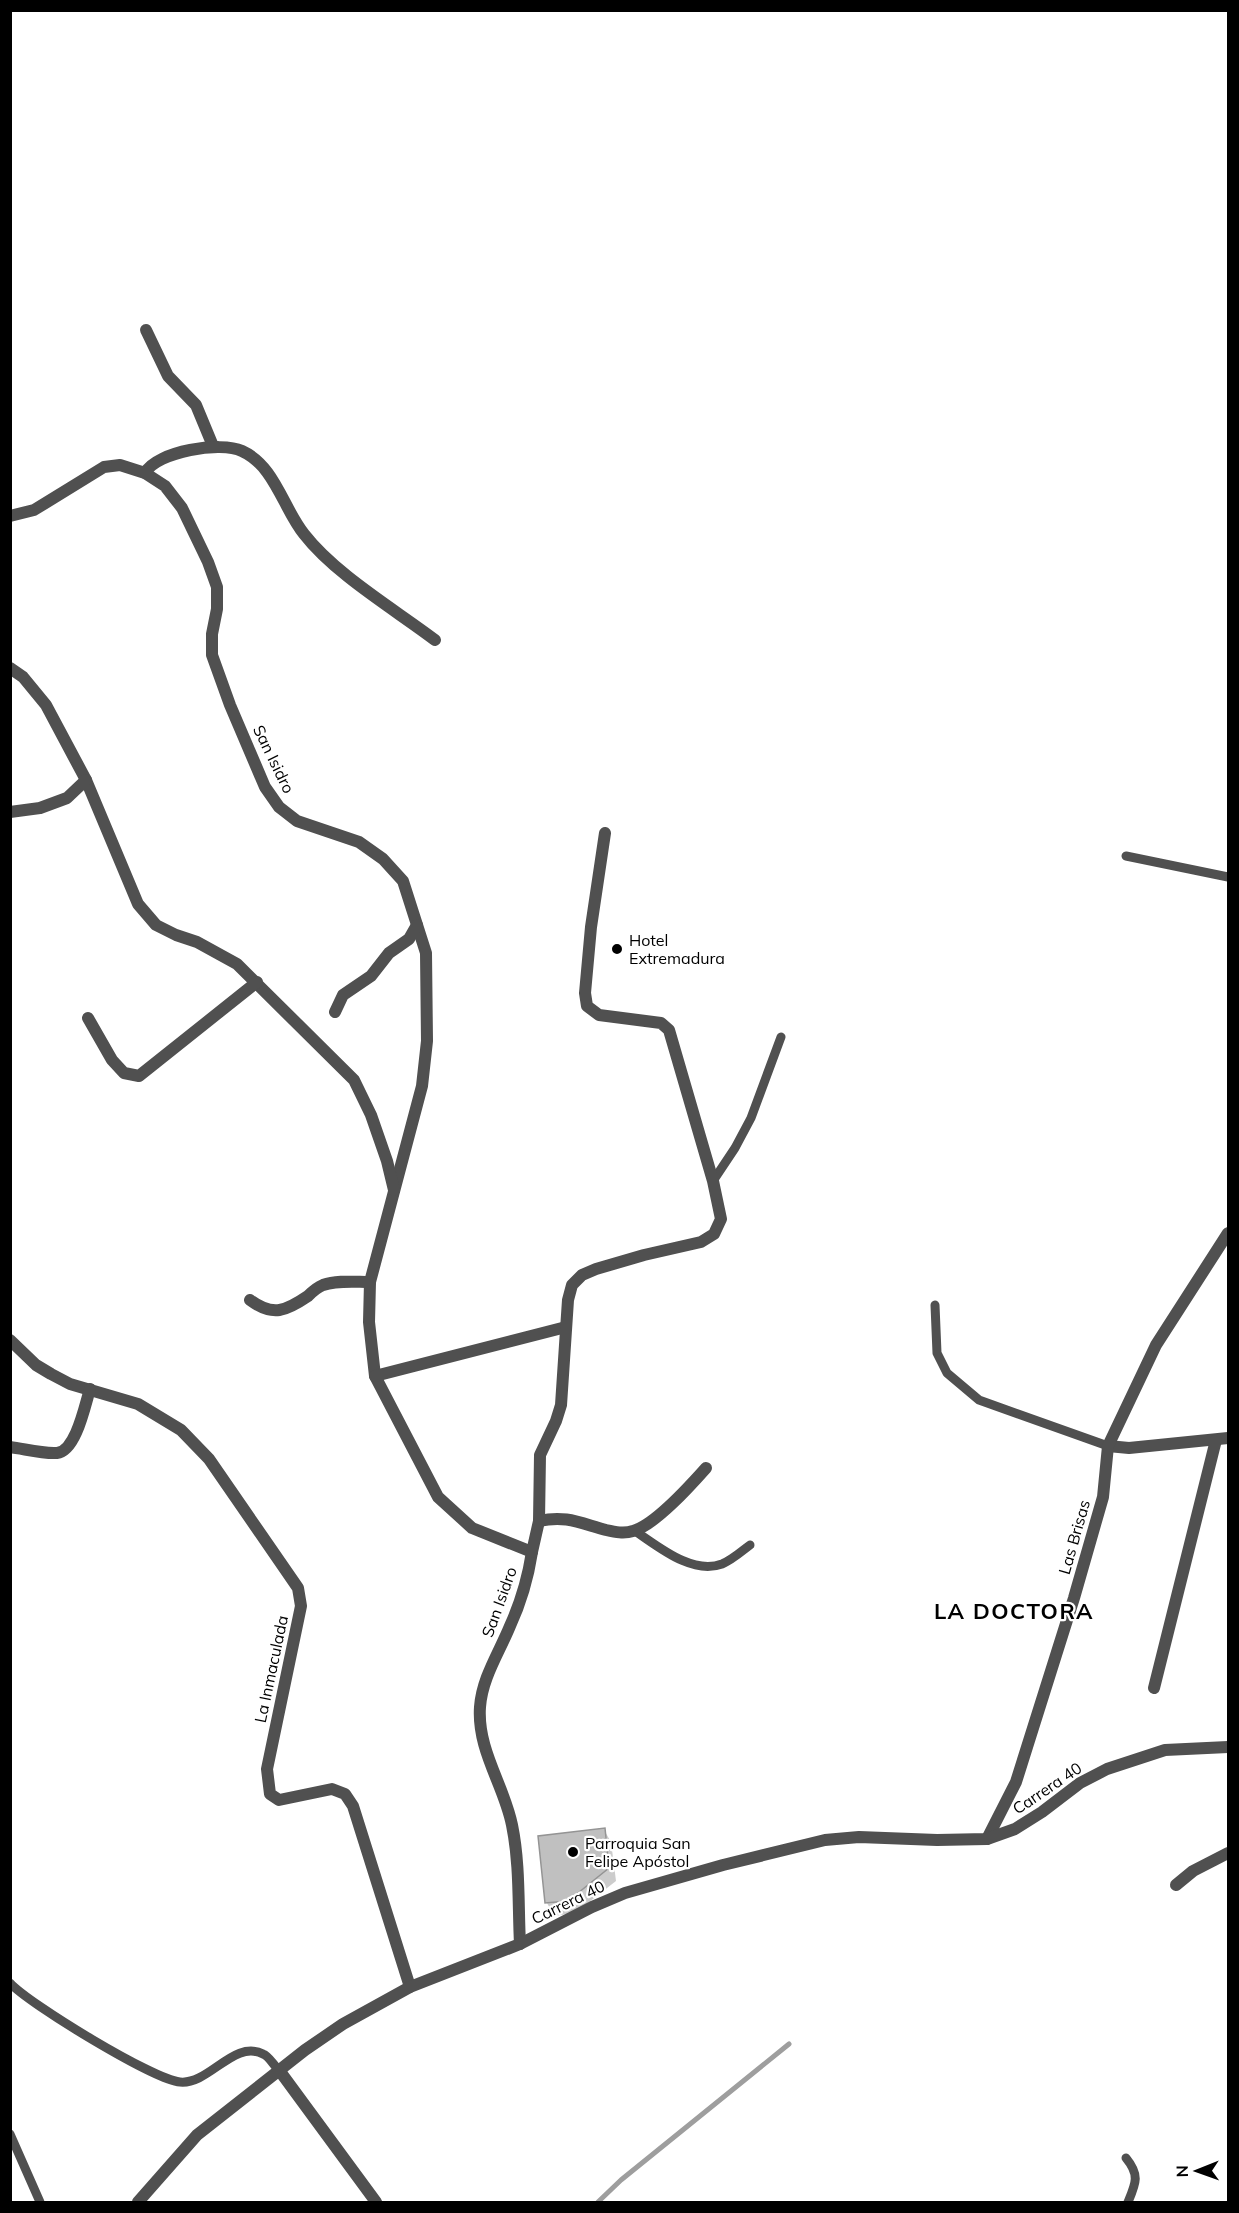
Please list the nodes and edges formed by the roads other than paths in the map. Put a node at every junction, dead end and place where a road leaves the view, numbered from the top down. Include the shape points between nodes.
1 (146, 330) dead end
2 (213, 446) junction
3 (145, 472) junction
4 (10, 516) edge
5 (435, 640) dead end
6 (10, 668) edge
7 (86, 780) junction
8 (10, 812) edge
9 (605, 833) dead end
10 (1126, 856) dead end
11 (1228, 877) edge
12 (417, 925) junction
13 (257, 982) junction
14 (335, 1012) dead end
15 (88, 1018) dead end
16 (782, 1037) dead end
17 (713, 1182) junction
18 (395, 1192) junction
19 (1226, 1241) edge
20 (370, 1282) junction
21 (250, 1300) dead end
22 (935, 1305) dead end
23 (566, 1327) junction
24 (10, 1340) edge
25 (375, 1376) junction
26 (90, 1389) junction
27 (1222, 1439) edge
28 (1108, 1446) junction
29 (10, 1447) edge
30 (706, 1468) dead end
31 (539, 1521) junction
32 (635, 1531) junction
33 (750, 1545) dead end
34 (532, 1552) junction
35 (1154, 1688) dead end
36 (1228, 1747) edge
37 (987, 1839) junction
38 (1228, 1853) edge
39 (1176, 1885) dead end
40 (520, 1944) junction
41 (10, 1983) edge
42 (410, 1987) junction
43 (279, 2070) junction
44 (10, 2134) edge
45 (1126, 2158) dead end
46 (40, 2202) edge
47 (139, 2202) edge
48 (376, 2202) edge
49 (1128, 2202) edge

1 - 2 street via 168,376 196,405
2 - 3 street via 174,455 152,464
2 - 5 street via 242,450 255,458 266,469 304,535 326,557
3 - 4 street, San Isidro via 120,465 104,467 34,510
3 - 12 street, San Isidro via 165,486 182,508 208,562 217,587 212,655 265,787 279,807 297,821 359,843 383,859 403,881
6 - 7 street via 23,677 46,705
7 - 8 street via 67,798 40,808
7 - 13 street via 138,904 156,925 237,964
9 - 17 street via 591,927 587,1006 600,1015 661,1023 669,1030
10 - 11 lane
12 - 14 street via 409,939 389,953 371,976 343,995
12 - 18 street, San Isidro via 426,953 427,1041 422,1086
13 - 15 street via 139,1076 124,1073 112,1060
13 - 18 street via 354,1080 378,1134
16 - 17 lane via 751,1118
17 - 23 street via 720,1219 714,1234 701,1242 582,1275 572,1285
18 - 20 street, San Isidro
19 - 28 street, Las Brisas via 1174,1315
20 - 21 street via 322,1285 291,1308 274,1311 262,1309
20 - 25 street, San Isidro via 369,1322
22 - 28 lane via 937,1353 947,1373 979,1400
23 - 25 street
23 - 31 street via 561,1406 540,1455
24 - 26 street, La Inmaculada via 36,1365 70,1384
25 - 34 street, San Isidro via 438,1497 472,1528
26 - 29 street via 74,1440 66,1450 57,1453
26 - 42 street, La Inmaculada via 138,1404 181,1430 209,1459 298,1588 302,1606 267,1769 270,1794 279,1800 332,1789 345,1794 353,1806
27 - 28 street via 1129,1448
27 - 35 street
28 - 37 street, Las Brisas via 1103,1497 1074,1598 1017,1782
30 - 32 street via 663,1512
31 - 32 street via 556,1517 607,1530
31 - 34 street
32 - 33 lane via 680,1562 700,1565 722,1564
34 - 40 street, San Isidro via 520,1602 490,1667 480,1704 479,1727 512,1826
36 - 37 street, Carrera 40 via 1165,1750 1107,1769 1080,1783 1033,1818
37 - 40 street, Carrera 40 via 846,1837 805,1844 625,1893
38 - 39 street via 1193,1871
40 - 42 street, Carrera 40
41 - 43 lane via 57,2017 166,2079 181,2083 201,2078 248,2051 263,2054
42 - 43 street, Carrera 40 via 343,2024
43 - 47 street, Carrera 40 via 197,2135
43 - 48 street
44 - 46 lane
45 - 49 lane via 1135,2168 1136,2184

